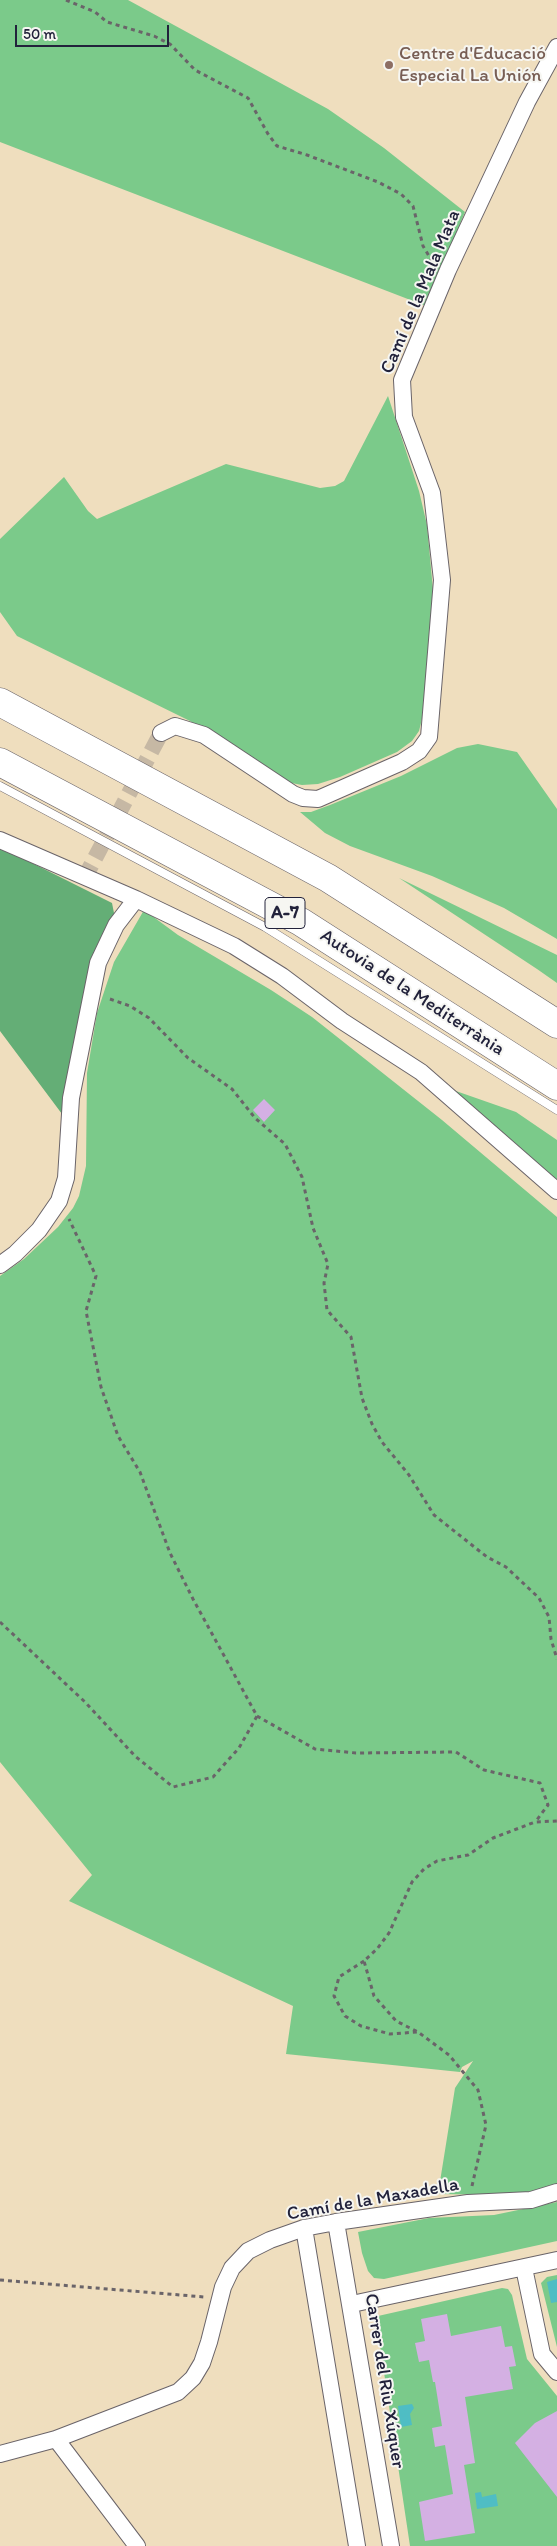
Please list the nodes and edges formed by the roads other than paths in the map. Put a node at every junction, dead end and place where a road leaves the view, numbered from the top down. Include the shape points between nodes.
1 (557, 47) edge
2 (0, 702) edge
3 (49, 718) dead end
4 (161, 733) dead end
5 (0, 762) edge
6 (0, 786) edge
7 (189, 803) junction
8 (0, 840) edge
9 (136, 899) junction
10 (557, 1024) edge
11 (557, 1086) edge
12 (557, 1110) edge
13 (557, 1191) edge
14 (0, 1265) edge
15 (557, 2192) edge
16 (336, 2222) junction
17 (304, 2228) junction
18 (557, 2260) edge
19 (524, 2268) junction
20 (352, 2304) junction
21 (557, 2372) edge
22 (56, 2440) junction
23 (0, 2454) edge
24 (137, 2546) edge
25 (357, 2546) edge
26 (391, 2546) edge

1 - 4 street, Camí de la Mala Mata via 527,102 448,270 402,380 404,417 432,493 442,580 429,737 419,751 402,762 318,799 293,794 204,735 175,726
2 - 7 highway
3 - 7 lane
5 - 11 highway, Autovia de la Mediterrània / A-7 via 301,922
6 - 12 lane via 265,927
7 - 10 highway via 328,878
8 - 9 street
9 - 13 street via 234,946 282,976 342,1021 420,1072
9 - 14 street via 116,925 98,963 71,1098 66,1178 59,1201 39,1230
15 - 16 street, Camí de la Maxadella via 531,2200 468,2204
16 - 17 street, Camí de la Maxadella
16 - 20 street, Carrer del Riu Xúquer
17 - 22 street, Camí de la Maxadella via 248,2251 232,2268 202,2363 193,2378 178,2392
17 - 25 street
18 - 19 street
19 - 20 street
19 - 21 street via 542,2354
20 - 26 street, Carrer del Riu Xúquer
22 - 23 street, Camí de la Maxadella
22 - 24 street

